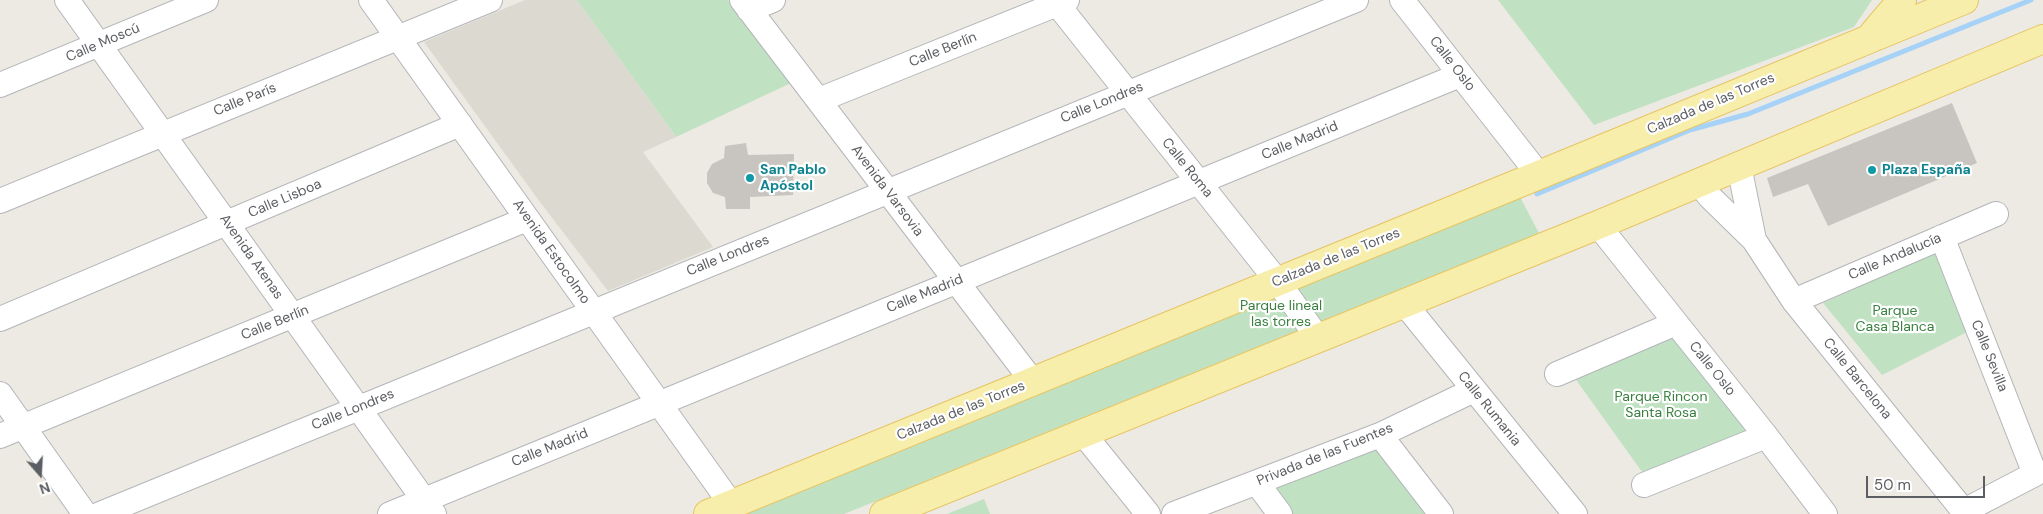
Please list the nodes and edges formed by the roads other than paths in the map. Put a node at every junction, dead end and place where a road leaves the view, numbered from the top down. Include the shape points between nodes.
1 (67, 0) edge
2 (206, 0) edge
3 (371, 0) edge
4 (490, 0) edge
5 (773, 0) edge
6 (1356, 0) edge
7 (1402, 0) edge
8 (1902, 0) edge
9 (1962, 0) edge
10 (1059, 1) edge
11 (746, 5) edge
12 (398, 38) junction
13 (1870, 38) junction
14 (2043, 39) edge
15 (99, 44) junction
16 (1460, 75) junction
17 (0, 86) edge
18 (1126, 93) junction
19 (819, 100) junction
20 (460, 124) junction
21 (162, 134) junction
22 (1739, 166) junction
23 (1539, 175) junction
24 (1198, 183) junction
25 (1699, 183) junction
26 (887, 191) junction
27 (0, 201) edge
28 (1996, 214) dead end
29 (527, 219) junction
30 (227, 223) junction
31 (1598, 225) junction
32 (1942, 237) junction
33 (1754, 240) junction
34 (956, 281) junction
35 (1278, 282) junction
36 (1794, 301) junction
37 (1404, 303) junction
38 (594, 312) junction
39 (292, 316) junction
40 (0, 319) edge
41 (1676, 323) junction
42 (1318, 338) junction
43 (1557, 374) dead end
44 (1033, 382) junction
45 (1474, 390) junction
46 (0, 394) edge
47 (659, 403) junction
48 (358, 408) junction
49 (23, 426) junction
50 (1082, 432) junction
51 (1380, 435) junction
52 (0, 436) edge
53 (1766, 436) junction
54 (1256, 483) junction
55 (1644, 485) dead end
56 (429, 507) edge
57 (720, 509) edge
58 (1965, 513) edge
59 (85, 514) edge
60 (100, 514) edge
61 (390, 514) edge
62 (884, 514) edge
63 (1148, 514) edge
64 (1174, 514) edge
65 (1280, 514) edge
66 (1441, 514) edge
67 (1575, 514) edge
68 (1825, 514) edge

1 - 15 street, Avenida Atenas
2 - 15 street, Calle Moscú
3 - 12 street, Avenida Estocolmo
4 - 12 street, Calle París
5 - 11 street
6 - 18 street, Calle Londres
7 - 16 street, Calle Oslo
8 - 13 main road
9 - 13 main road, Calzada de las Torres
10 - 18 street, Calle Roma
10 - 19 street, Calle Berlín
11 - 19 street, Avenida Varsovia
12 - 20 street, Avenida Estocolmo
12 - 21 street, Calle París
13 - 23 main road, Calzada de las Torres
14 - 22 main road
15 - 17 street, Calle Moscú
15 - 21 street, Avenida Atenas
16 - 23 street, Calle Oslo
16 - 24 street, Calle Madrid
18 - 24 street, Calle Roma
18 - 26 street, Calle Londres
19 - 26 street, Avenida Varsovia
20 - 29 street, Avenida Estocolmo
20 - 30 street, Calle Lisboa
21 - 27 street, Calle París
21 - 30 street, Avenida Atenas
22 - 25 main road
22 - 33 street, Calle Barcelona
23 - 35 main road, Calzada de las Torres
24 - 34 street, Calle Madrid
24 - 35 street, Calle Roma
25 - 31 main road
25 - 33 street, Calle Barcelona
26 - 34 street, Avenida Varsovia
26 - 38 street, Calle Londres
28 - 32 street, Calle Andalucía
29 - 38 street, Avenida Estocolmo
29 - 39 street, Calle Berlín
30 - 39 street, Avenida Atenas
30 - 40 street, Calle Lisboa
31 - 37 main road
31 - 41 street, Calle Oslo
32 - 36 street, Calle Andalucía
32 - 58 street, Calle Sevilla via 2035,474
33 - 36 street, Calle Barcelona
34 - 44 street, Avenida Varsovia
34 - 47 street, Calle Madrid
35 - 42 street, Calle Roma
35 - 44 main road, Calzada de las Torres
36 - 58 street, Calle Barcelona
37 - 42 main road
37 - 45 street, Calle Rumania
38 - 47 street, Avenida Estocolmo
38 - 48 street, Calle Londres
39 - 48 street, Avenida Atenas
39 - 49 street, Calle Berlín
41 - 43 street
41 - 53 street, Calle Oslo
42 - 50 main road
44 - 57 main road, Calzada de las Torres
45 - 51 street, Privada de las Fuentes
45 - 67 street, Calle Rumania
46 - 49 street
47 - 56 street, Calle Madrid
47 - 57 street, Avenida Estocolmo
48 - 56 street, Avenida Atenas
48 - 60 street, Calle Londres
49 - 52 street, Calle Berlín
49 - 59 street
50 - 62 main road
50 - 63 street
51 - 54 street, Privada de las Fuentes
51 - 66 street
53 - 55 street
53 - 68 street, Calle Oslo
54 - 64 street, Privada de las Fuentes
54 - 65 street
56 - 61 street, Calle Madrid

